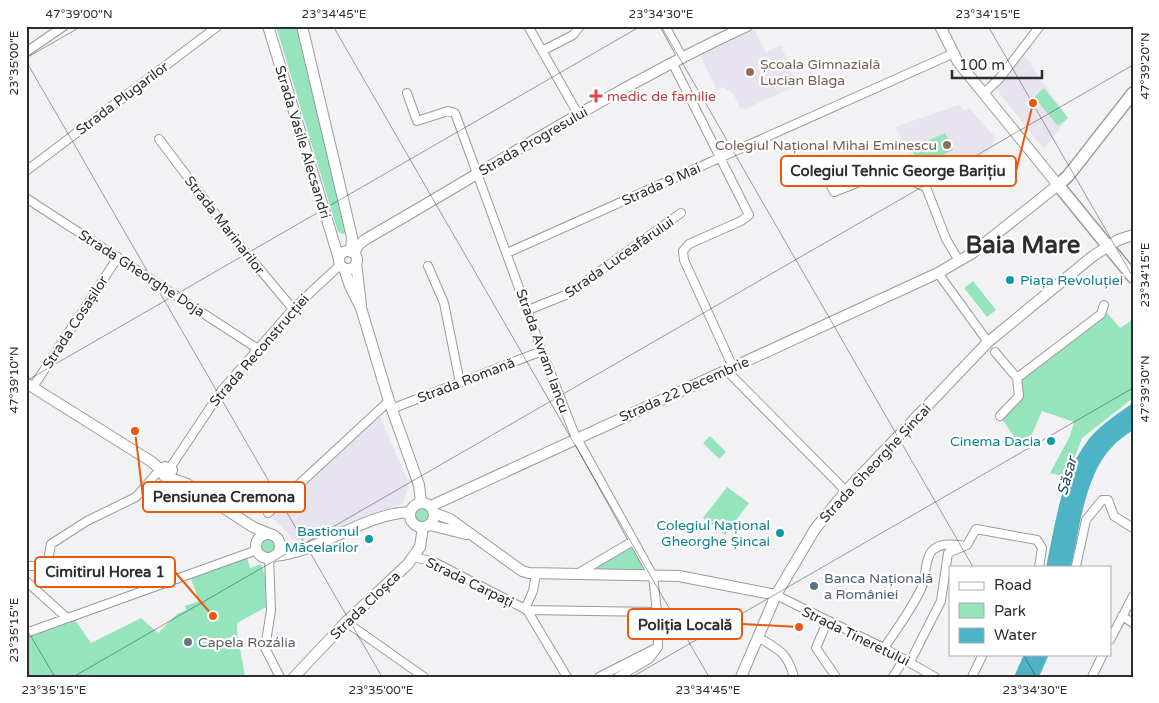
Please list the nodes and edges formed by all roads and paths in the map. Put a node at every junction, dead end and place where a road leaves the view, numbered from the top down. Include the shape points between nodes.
1 (64, 26) edge
2 (218, 26) edge
3 (268, 26) edge
4 (302, 26) edge
5 (528, 26) edge
6 (580, 26) edge
7 (665, 26) edge
8 (747, 26) edge
9 (940, 26) edge
10 (1040, 26) edge
11 (542, 51) junction
12 (26, 52) edge
13 (952, 54) junction
14 (682, 57) junction
15 (672, 62) junction
16 (407, 93) dead end
17 (1133, 93) edge
18 (983, 94) junction
19 (578, 114) junction
20 (159, 139) dead end
21 (720, 157) junction
22 (820, 164) dead end
23 (26, 171) edge
24 (477, 172) junction
25 (1058, 185) junction
26 (26, 198) edge
27 (681, 213) dead end
28 (1133, 235) edge
29 (1108, 246) junction
30 (507, 252) junction
31 (354, 256) junction
32 (118, 257) junction
33 (959, 261) junction
34 (341, 264) junction
35 (428, 266) dead end
36 (938, 273) junction
37 (1133, 277) edge
38 (1104, 305) dead end
39 (361, 308) junction
40 (293, 309) junction
41 (528, 310) junction
42 (988, 342) junction
43 (258, 349) junction
44 (542, 351) junction
45 (995, 352) dead end
46 (731, 368) junction
47 (1017, 378) junction
48 (460, 383) junction
49 (30, 385) edge
50 (390, 405) junction
51 (1000, 416) dead end
52 (576, 438) junction
53 (167, 471) junction
54 (846, 490) junction
55 (429, 507) junction
56 (410, 512) junction
57 (268, 513) dead end
58 (426, 526) junction
59 (253, 528) junction
60 (1133, 528) edge
61 (469, 534) junction
62 (274, 537) junction
63 (633, 541) junction
64 (967, 545) junction
65 (257, 547) junction
66 (298, 550) junction
67 (271, 557) junction
68 (414, 557) junction
69 (26, 566) edge
70 (1039, 566) edge
71 (1076, 566) edge
72 (536, 574) junction
73 (577, 574) junction
74 (653, 576) junction
75 (26, 581) edge
76 (776, 595) junction
77 (1133, 596) edge
78 (526, 609) junction
79 (657, 612) junction
80 (1122, 616) junction
81 (67, 618) junction
82 (346, 622) junction
83 (827, 622) junction
84 (1133, 623) edge
85 (26, 633) edge
86 (1112, 636) edge
87 (758, 637) junction
88 (884, 648) junction
89 (646, 656) junction
90 (982, 656) edge
91 (1102, 656) edge
92 (907, 661) junction
93 (280, 677) edge
94 (294, 677) edge
95 (424, 677) edge
96 (567, 677) edge
97 (599, 677) edge
98 (618, 677) edge
99 (741, 677) edge
100 (794, 677) edge
101 (836, 677) edge
102 (893, 677) edge
103 (935, 677) edge
104 (972, 677) edge
105 (1092, 677) edge

1 - 12 street
2 - 23 street, Strada Plugarilor
3 - 34 street, Strada Vasile Alecsandri
4 - 31 street, Strada Vasile Alecsandri
5 - 11 street
6 - 11 street via 573,35
7 - 14 street
8 - 14 street, Strada Progresului
9 - 13 street
10 - 18 street via 1000,79
11 - 19 street
13 - 18 street
13 - 21 street, Strada 9 Mai
14 - 15 street, Strada Progresului
15 - 19 street, Strada Progresului
15 - 21 street
16 - 24 street, Strada Avram Iancu via 417,120 452,111
17 - 25 main road
18 - 25 street
19 - 24 street, Strada Progresului
20 - 40 street, Strada Marinarilor via 232,236
21 - 30 street, Strada 9 Mai
21 - 46 street via 749,214 741,221 689,244 683,251
22 - 33 street via 834,192 887,171 926,187 946,239
24 - 30 street, Strada Avram Iancu
24 - 31 street, Strada Progresului via 366,238 358,245
25 - 29 main road
25 - 33 street
26 - 32 street, Strada Gheorghe Doja
27 - 41 street, Strada Luceafărului via 568,294
28 - 29 street
29 - 37 main road
29 - 42 street
30 - 41 street, Strada Avram Iancu
31 - 34 street via 343,252
31 - 34 street via 352,268
31 - 39 street, Strada Vasile Alecsandri
32 - 43 street, Strada Gheorghe Doja
32 - 49 street, Strada Cosașilor
33 - 36 street
34 - 39 street, Strada Vasile Alecsandri
34 - 40 street, Strada Reconstrucției
35 - 48 street via 444,303
36 - 42 street
36 - 46 street, Strada 22 Decembrie
38 - 47 street via 1101,314
39 - 50 street, Strada Vasile Alecsandri
40 - 43 street, Strada Reconstrucției
41 - 44 street, Strada Avram Iancu
42 - 54 street, Strada Gheorghe Șincai
43 - 53 street, Strada Reconstrucției via 212,404
44 - 48 street, Strada Romană
44 - 52 street, Strada Avram Iancu
45 - 47 street
46 - 52 street, Strada 22 Decembrie
46 - 54 street via 732,376
47 - 51 street via 1019,396
48 - 50 street, Strada Romană
49 - 53 street
50 - 55 street, Strada Vasile Alecsandri
50 - 57 street
52 - 55 street, Strada 22 Decembrie
52 - 63 street, Strada Avram Iancu
53 - 59 street
53 - 69 street, Strada Reconstrucției via 156,474 136,497 87,521 51,544 47,566
54 - 76 street, Strada Gheorghe Șincai via 815,529
55 - 56 street via 414,505
55 - 58 street via 434,518
55 - 61 street
56 - 58 street via 412,522
56 - 66 street via 390,515
58 - 61 street
58 - 68 street, Strada Cloșca
59 - 62 street
59 - 65 street
60 - 71 street via 1114,516 1108,500 1102,500 1086,520
61 - 72 street via 522,571
62 - 65 street via 262,536
62 - 66 street
62 - 67 street via 279,550
63 - 73 street
63 - 74 street, Strada Avram Iancu
64 - 70 street via 976,529 1037,540 1042,548
64 - 88 street via 945,544 932,552 921,590
64 - 92 street via 948,552 941,601
65 - 67 street via 261,555
65 - 81 street
66 - 67 street
67 - 93 street via 271,610 265,648
68 - 78 street, Strada Carpați via 434,562
68 - 82 street, Strada Cloșca
72 - 73 street
72 - 78 street, Strada Carpați
73 - 74 street
74 - 76 street via 691,578
74 - 79 street, Strada Avram Iancu
75 - 81 street
76 - 83 street, Strada Tineretului
76 - 87 street, Strada Gheorghe Șincai
77 - 80 street
78 - 79 street
78 - 96 street, Strada Carpați
79 - 89 street, Strada Avram Iancu via 658,647
80 - 84 street
80 - 86 street
81 - 85 street
82 - 94 street, Strada Cloșca
82 - 95 street
83 - 88 street, Strada Tineretului
83 - 101 street via 816,648
87 - 99 street, Strada Gheorghe Șincai
87 - 100 street via 783,652 789,659
88 - 92 street, Strada Tineretului
89 - 97 street
89 - 98 street
90 - 104 street
91 - 105 street
92 - 102 street
92 - 103 street, Strada Tineretului

